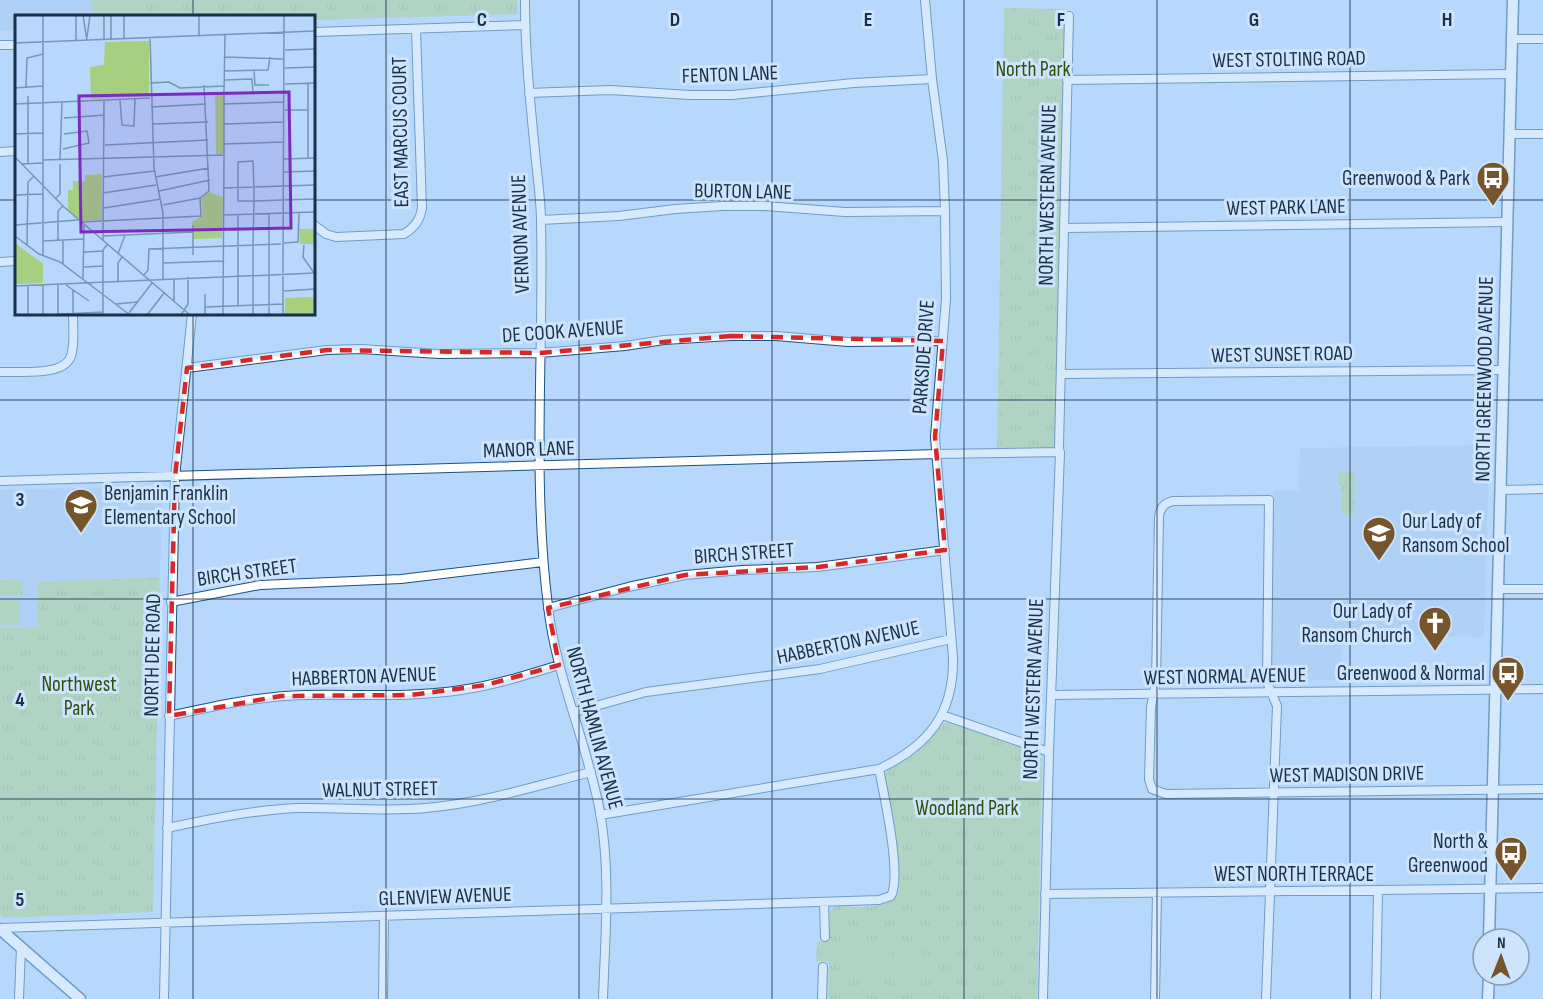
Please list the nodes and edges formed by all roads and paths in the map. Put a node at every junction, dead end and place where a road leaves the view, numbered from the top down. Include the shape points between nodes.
1 (525, 0) edge
2 (925, 0) edge
3 (1513, 0) edge
4 (1069, 16) dead end
5 (525, 25) junction
6 (416, 30) junction
7 (315, 32) edge
8 (1512, 39) junction
9 (1543, 39) edge
10 (1511, 74) junction
11 (932, 80) junction
12 (1067, 80) junction
13 (529, 93) junction
14 (1509, 134) junction
15 (1543, 134) edge
16 (15, 151) edge
17 (0, 152) edge
18 (945, 211) junction
19 (542, 220) junction
20 (1507, 222) junction
21 (315, 226) edge
22 (1065, 228) junction
23 (15, 261) edge
24 (0, 262) edge
25 (73, 315) edge
26 (192, 315) edge
27 (943, 341) junction
28 (540, 353) junction
29 (187, 368) junction
30 (1503, 370) junction
31 (0, 372) edge
32 (1061, 374) junction
33 (1059, 449) junction
34 (937, 454) junction
35 (539, 466) junction
36 (174, 477) junction
37 (0, 481) edge
38 (1543, 489) edge
39 (1500, 490) junction
40 (945, 550) junction
41 (543, 562) junction
42 (1498, 589) junction
43 (1543, 589) edge
44 (171, 602) junction
45 (548, 608) junction
46 (951, 639) junction
47 (559, 665) junction
48 (1496, 689) junction
49 (1543, 689) edge
50 (1272, 693) junction
51 (1154, 694) junction
52 (1051, 695) junction
53 (574, 712) junction
54 (942, 715) junction
55 (169, 716) junction
56 (1049, 752) junction
57 (879, 769) junction
58 (591, 772) junction
59 (1543, 789) edge
60 (1493, 790) junction
61 (1273, 792) junction
62 (600, 815) junction
63 (167, 828) junction
64 (1543, 888) edge
65 (1491, 889) junction
66 (1378, 891) junction
67 (1270, 892) junction
68 (1157, 893) junction
69 (1045, 894) junction
70 (824, 902) junction
71 (606, 909) junction
72 (384, 916) junction
73 (164, 924) junction
74 (1489, 927) edge
75 (0, 928) edge
76 (825, 937) dead end
77 (21, 947) junction
78 (823, 967) dead end
79 (19, 999) edge
80 (80, 999) edge
81 (164, 999) edge
82 (383, 999) edge
83 (603, 999) edge
84 (822, 999) edge
85 (1043, 999) edge
86 (1155, 999) edge
87 (1266, 999) edge
88 (1376, 999) edge

1 - 5 street, VERNON AVENUE
2 - 11 street, PARKSIDE DRIVE
3 - 8 main road, NORTH GREENWOOD AVENUE
4 - 12 street, NORTH WESTERN AVENUE
5 - 6 street
5 - 13 street, VERNON AVENUE
6 - 7 street
6 - 21 street, EAST MARCUS COURT via 420,217 404,234 336,237
8 - 9 street
8 - 10 main road, NORTH GREENWOOD AVENUE
10 - 12 street, WEST STOLTING ROAD
10 - 14 main road, NORTH GREENWOOD AVENUE
11 - 13 street, FENTON LANE via 854,82 732,95 610,90
11 - 18 street, PARKSIDE DRIVE
12 - 22 street, NORTH WESTERN AVENUE
13 - 19 street, VERNON AVENUE
14 - 15 street
14 - 20 main road, NORTH GREENWOOD AVENUE
16 - 17 street
18 - 19 street, BURTON LANE via 867,213 722,206
18 - 27 street, PARKSIDE DRIVE
19 - 28 street, VERNON AVENUE
20 - 22 street, WEST PARK LANE
20 - 30 main road, NORTH GREENWOOD AVENUE
22 - 32 street, NORTH WESTERN AVENUE
23 - 24 street
25 - 31 street via 72,349 66,364 51,371
26 - 29 street, NORTH DEE ROAD
27 - 28 street, DE COOK AVENUE via 848,342 731,336
27 - 34 street, PARKSIDE DRIVE
28 - 29 street, DE COOK AVENUE via 327,350
28 - 35 street, VERNON AVENUE
29 - 36 street, NORTH DEE ROAD
30 - 32 street, WEST SUNSET ROAD
30 - 39 main road, NORTH GREENWOOD AVENUE
32 - 33 street, NORTH WESTERN AVENUE
33 - 34 street, MANOR LANE
33 - 52 street, NORTH WESTERN AVENUE
34 - 35 street, MANOR LANE
34 - 40 street, PARKSIDE DRIVE
35 - 36 street, MANOR LANE
35 - 41 street, NORTH HAMLIN AVENUE
36 - 37 street, MANOR LANE
36 - 44 street, NORTH DEE ROAD
38 - 39 street
39 - 42 main road, NORTH GREENWOOD AVENUE
40 - 45 street, BIRCH STREET via 818,567 685,575
40 - 46 street, PARKSIDE DRIVE
41 - 44 street, BIRCH STREET via 401,579 260,585
41 - 45 street, NORTH HAMLIN AVENUE
42 - 43 street
42 - 48 main road, NORTH GREENWOOD AVENUE
44 - 55 street, NORTH DEE ROAD
45 - 47 street, NORTH HAMLIN AVENUE
46 - 53 street, HABBERTON AVENUE via 820,669 646,692
46 - 54 street, PARKSIDE DRIVE via 952,680
47 - 53 street, NORTH HAMLIN AVENUE
47 - 55 street, HABBERTON AVENUE via 461,690 390,696 281,696
48 - 49 street, WEST NORMAL AVENUE
48 - 50 street, WEST NORMAL AVENUE
48 - 60 main road, NORTH GREENWOOD AVENUE
50 - 51 street, WEST NORMAL AVENUE
50 - 51 street via 1267,682 1269,500 1173,501 1161,508
50 - 61 street via 1277,706
51 - 52 street, WEST NORMAL AVENUE
51 - 61 street, WEST MADISON DRIVE via 1149,779 1152,789 1166,794
52 - 56 street, NORTH WESTERN AVENUE
53 - 58 street, NORTH HAMLIN AVENUE
54 - 56 street
54 - 57 street via 913,750
55 - 63 street, NORTH DEE ROAD
56 - 69 street, NORTH WESTERN AVENUE
57 - 62 street
57 - 70 street, GLENVIEW AVENUE via 893,857 891,896
58 - 62 street, NORTH HAMLIN AVENUE
58 - 63 street, WALNUT STREET via 449,805 275,810
59 - 60 street, WEST MADISON DRIVE
60 - 61 street, WEST MADISON DRIVE
60 - 65 main road, NORTH GREENWOOD AVENUE
61 - 67 street
62 - 71 street, NORTH HAMLIN AVENUE
63 - 73 street, NORTH DEE ROAD
64 - 65 street, WEST NORTH TERRACE
65 - 66 street, WEST NORTH TERRACE
65 - 74 main road, NORTH GREENWOOD AVENUE
66 - 67 street, WEST NORTH TERRACE
66 - 88 street
67 - 68 street, WEST NORTH TERRACE
67 - 87 street
68 - 69 street, WEST NORTH TERRACE
68 - 86 street
69 - 85 street, NORTH WESTERN AVENUE
70 - 71 street, GLENVIEW AVENUE
70 - 76 street
71 - 72 street, GLENVIEW AVENUE
71 - 83 street, NORTH HAMLIN AVENUE
72 - 73 street, GLENVIEW AVENUE
72 - 82 street
73 - 75 street, GLENVIEW AVENUE
73 - 81 street, NORTH DEE ROAD
75 - 77 main road
77 - 79 street
77 - 80 main road
78 - 84 street

